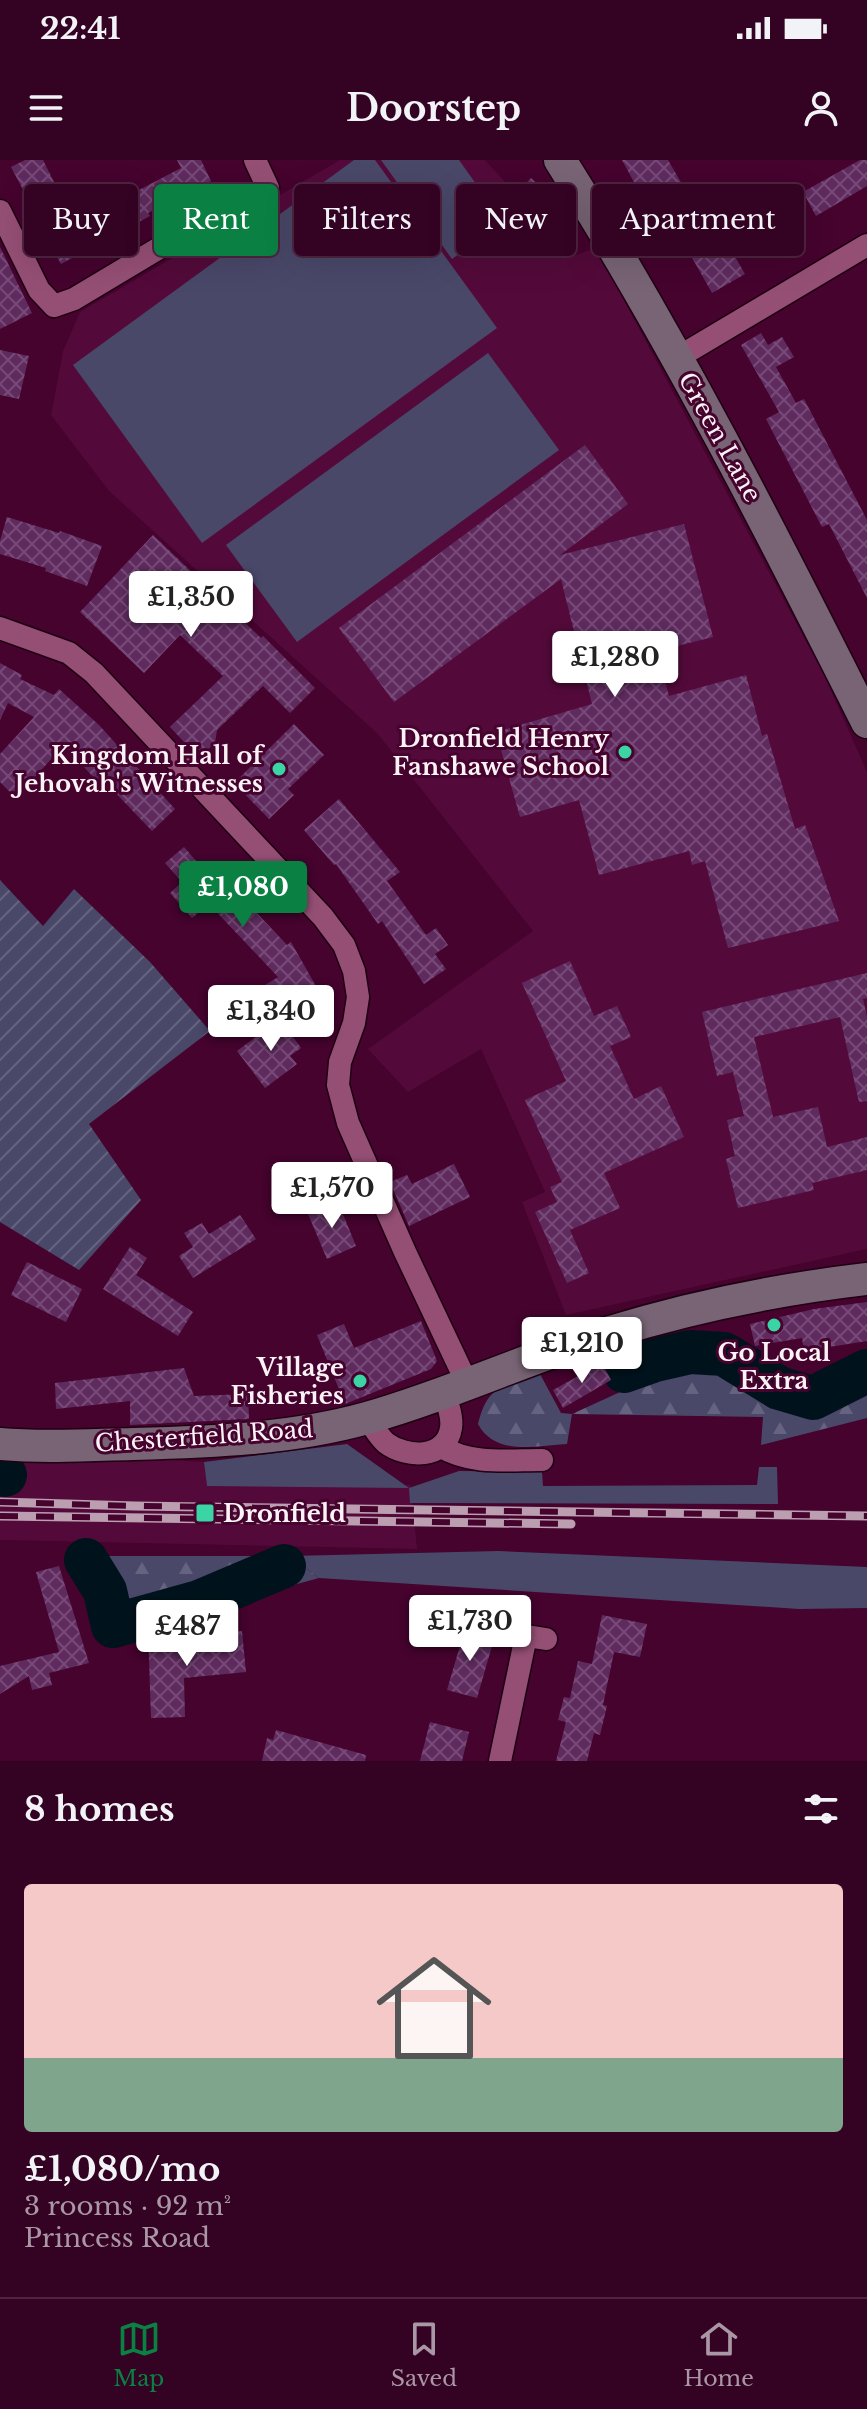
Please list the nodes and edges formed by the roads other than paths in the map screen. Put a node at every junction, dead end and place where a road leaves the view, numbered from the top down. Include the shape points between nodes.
1 (255, 160) edge
2 (560, 160) edge
3 (0, 211) edge
4 (867, 245) edge
5 (677, 358) junction
6 (0, 628) edge
7 (867, 722) edge
8 (867, 1279) edge
9 (455, 1387) junction
10 (367, 1418) junction
11 (0, 1444) edge
12 (441, 1447) junction
13 (542, 1460) dead end
14 (526, 1636) dead end
15 (500, 1761) edge

1 - 3 street via 268,188 54,306 39,290
2 - 5 main road, Green Lane
4 - 5 street
5 - 7 main road, Green Lane
6 - 9 street via 69,653 94,673 344,945 358,997 338,1085 348,1123 405,1252
8 - 9 main road, Chesterfield Road via 672,1314
9 - 10 main road, Chesterfield Road
9 - 12 street via 451,1429
10 - 11 main road, Chesterfield Road via 312,1430 188,1443
10 - 12 street via 382,1440 398,1451 428,1453
12 - 13 street via 474,1460
14 - 15 street

